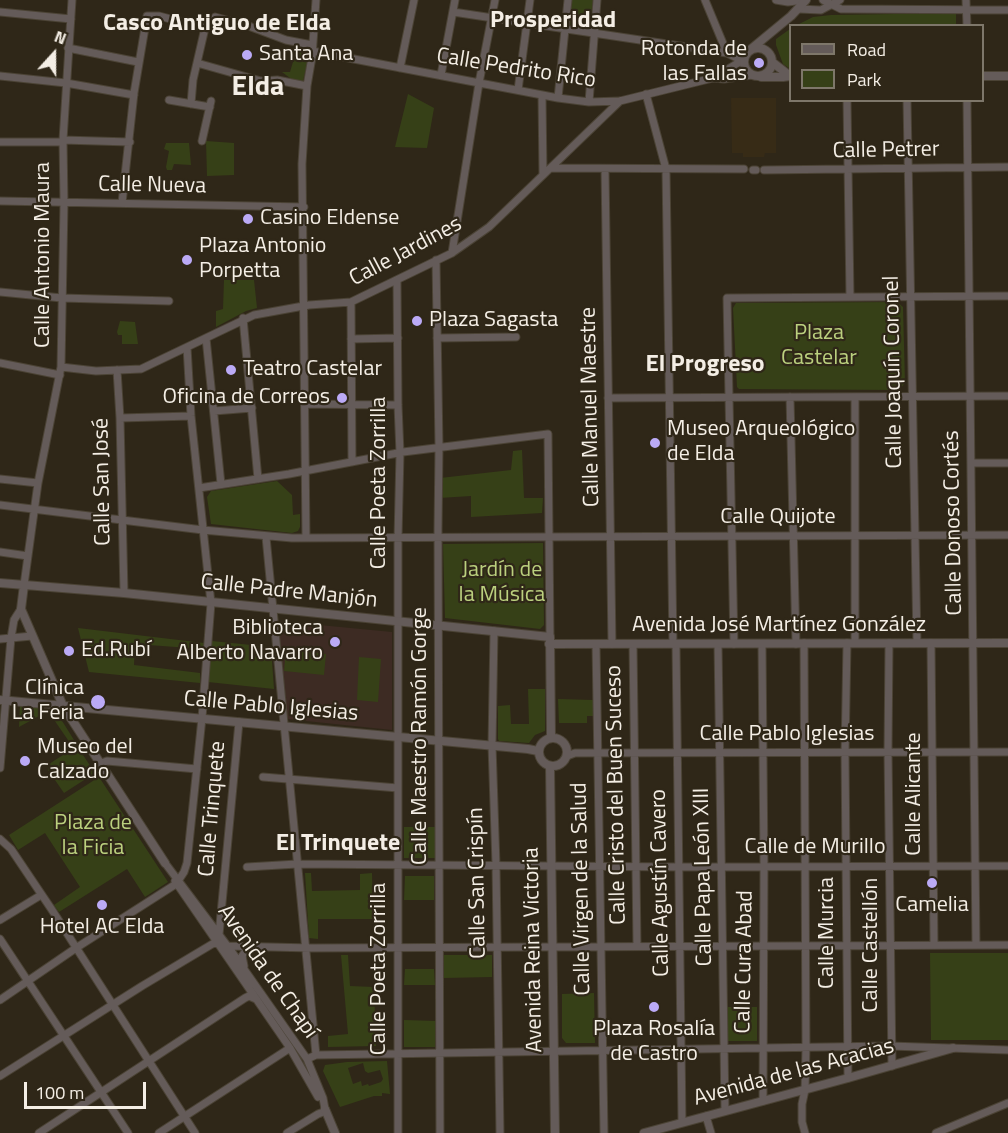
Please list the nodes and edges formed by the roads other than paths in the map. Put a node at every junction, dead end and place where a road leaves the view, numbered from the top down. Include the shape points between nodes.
1 (72, 0) edge
2 (316, 0) edge
3 (414, 0) edge
4 (455, 0) edge
5 (495, 0) edge
6 (530, 0) edge
7 (568, 0) edge
8 (597, 0) edge
9 (705, 0) edge
10 (776, 0) edge
11 (805, 0) edge
12 (823, 0) edge
13 (840, 0) edge
14 (921, 0) edge
15 (966, 0) edge
16 (833, 5) junction
17 (799, 9) junction
18 (1008, 9) edge
19 (921, 10) junction
20 (966, 10) junction
21 (0, 12) edge
22 (453, 12) junction
23 (71, 19) junction
24 (492, 19) junction
25 (527, 24) junction
26 (967, 24) edge
27 (205, 28) junction
28 (565, 30) junction
29 (771, 33) junction
30 (594, 34) junction
31 (68, 48) junction
32 (312, 48) junction
33 (752, 49) junction
34 (727, 53) junction
35 (770, 57) junction
36 (744, 58) junction
37 (138, 62) junction
38 (197, 63) junction
39 (400, 68) junction
40 (441, 75) junction
41 (789, 75) edge
42 (0, 76) edge
43 (755, 76) junction
44 (789, 76) edge
45 (984, 76) edge
46 (1008, 76) edge
47 (713, 78) junction
48 (66, 83) junction
49 (479, 83) junction
50 (307, 86) junction
51 (518, 90) junction
52 (646, 94) junction
53 (134, 95) junction
54 (542, 95) junction
55 (558, 98) junction
56 (169, 99) dead end
57 (620, 101) junction
58 (589, 102) junction
59 (847, 102) edge
60 (907, 102) edge
61 (967, 102) edge
62 (191, 104) junction
63 (63, 141) junction
64 (130, 141) junction
65 (202, 141) dead end
66 (0, 142) edge
67 (562, 157) junction
68 (1008, 167) edge
69 (551, 168) junction
70 (573, 168) junction
71 (908, 168) junction
72 (968, 168) junction
73 (605, 169) junction
74 (666, 169) junction
75 (848, 169) junction
76 (744, 170) dead end
77 (758, 170) dead end
78 (543, 176) junction
79 (0, 201) edge
80 (64, 202) junction
81 (122, 202) junction
82 (304, 207) junction
83 (452, 253) junction
84 (436, 261) junction
85 (397, 280) junction
86 (0, 292) edge
87 (910, 296) junction
88 (969, 296) junction
89 (1008, 296) edge
90 (850, 297) junction
91 (62, 298) junction
92 (169, 301) dead end
93 (351, 302) junction
94 (303, 306) junction
95 (243, 318) junction
96 (516, 337) dead end
97 (206, 338) junction
98 (398, 338) junction
99 (437, 338) junction
100 (351, 339) junction
101 (187, 347) junction
102 (0, 366) edge
103 (117, 370) junction
104 (60, 371) junction
105 (970, 396) junction
106 (1008, 396) edge
107 (790, 397) junction
108 (855, 397) junction
109 (912, 397) junction
110 (608, 398) junction
111 (669, 398) junction
112 (729, 398) junction
113 (305, 404) junction
114 (351, 404) junction
115 (398, 405) junction
116 (252, 408) junction
117 (214, 411) junction
118 (191, 416) junction
119 (120, 418) junction
120 (440, 447) junction
121 (400, 453) junction
122 (352, 462) junction
123 (971, 463) junction
124 (1008, 463) edge
125 (306, 471) junction
126 (0, 479) edge
127 (258, 479) junction
128 (38, 483) junction
129 (221, 484) junction
130 (198, 488) junction
131 (0, 505) edge
132 (34, 509) junction
133 (122, 520) junction
134 (203, 530) junction
135 (915, 535) junction
136 (972, 535) junction
137 (1008, 535) edge
138 (732, 536) junction
139 (794, 536) junction
140 (855, 536) junction
141 (266, 537) junction
142 (549, 537) junction
143 (610, 537) junction
144 (671, 537) junction
145 (306, 538) junction
146 (398, 538) junction
147 (438, 538) junction
148 (0, 552) edge
149 (28, 555) junction
150 (0, 583) edge
151 (24, 585) junction
152 (124, 593) junction
153 (211, 603) junction
154 (21, 609) junction
155 (274, 609) junction
156 (398, 621) junction
157 (438, 625) junction
158 (494, 631) junction
159 (32, 636) junction
160 (11, 638) junction
161 (0, 639) edge
162 (549, 641) junction
163 (851, 643) junction
164 (889, 643) junction
165 (917, 643) junction
166 (931, 643) junction
167 (973, 643) junction
168 (1008, 643) edge
169 (596, 644) junction
170 (612, 644) junction
171 (633, 644) junction
172 (674, 644) junction
173 (718, 644) junction
174 (734, 644) junction
175 (762, 644) junction
176 (800, 644) junction
177 (2, 700) edge
178 (63, 706) junction
179 (202, 718) junction
180 (240, 722) junction
181 (283, 726) junction
182 (398, 736) junction
183 (551, 737) junction
184 (439, 741) junction
185 (492, 745) junction
186 (538, 751) junction
187 (888, 752) junction
188 (933, 752) junction
189 (974, 752) junction
190 (1008, 752) edge
191 (598, 753) junction
192 (635, 753) junction
193 (721, 753) junction
194 (762, 753) junction
195 (805, 753) junction
196 (845, 753) junction
197 (677, 754) junction
198 (567, 756) junction
199 (99, 764) junction
200 (550, 766) junction
201 (0, 767) edge
202 (197, 770) junction
203 (263, 777) dead end
204 (288, 779) junction
205 (398, 788) junction
206 (0, 839) edge
207 (165, 863) joint
208 (297, 864) junction
209 (398, 865) junction
210 (440, 865) junction
211 (496, 865) junction
212 (601, 866) junction
213 (846, 866) junction
214 (889, 866) junction
215 (933, 866) junction
216 (975, 866) junction
217 (1008, 866) edge
218 (247, 867) dead end
219 (550, 867) junction
220 (637, 867) junction
221 (680, 867) junction
222 (721, 867) junction
223 (764, 867) junction
224 (804, 867) junction
225 (178, 882) junction
226 (41, 895) junction
227 (0, 920) edge
228 (219, 935) junction
229 (0, 939) edge
230 (217, 943) junction
231 (763, 945) junction
232 (846, 945) junction
233 (890, 945) junction
234 (934, 945) junction
235 (976, 945) junction
236 (1008, 945) edge
237 (227, 946) junction
238 (249, 946) junction
239 (497, 946) junction
240 (552, 946) junction
241 (602, 946) junction
242 (637, 946) junction
243 (680, 946) junction
244 (723, 946) junction
245 (805, 946) junction
246 (306, 947) junction
247 (399, 947) junction
248 (439, 947) junction
249 (76, 948) junction
250 (246, 971) junction
251 (29, 981) junction
252 (256, 999) junction
253 (0, 1000) edge
254 (111, 1005) junction
255 (64, 1035) junction
256 (890, 1046) junction
257 (806, 1047) junction
258 (848, 1047) junction
259 (290, 1048) junction
260 (762, 1048) junction
261 (953, 1048) junction
262 (682, 1049) junction
263 (723, 1049) junction
264 (1008, 1050) edge
265 (602, 1051) junction
266 (499, 1052) junction
267 (555, 1052) junction
268 (440, 1053) junction
269 (398, 1054) junction
270 (316, 1055) junction
271 (307, 1059) junction
272 (149, 1062) junction
273 (892, 1066) junction
274 (0, 1076) edge
275 (848, 1078) junction
276 (805, 1090) junction
277 (101, 1093) junction
278 (763, 1101) junction
279 (1008, 1104) edge
280 (326, 1110) junction
281 (725, 1111) junction
282 (706, 1116) junction
283 (184, 1117) junction
284 (682, 1122) junction
285 (39, 1133) edge
286 (128, 1133) edge
287 (159, 1133) edge
288 (195, 1133) edge
289 (287, 1133) edge
290 (335, 1133) edge
291 (398, 1133) edge
292 (440, 1133) edge
293 (500, 1133) edge
294 (555, 1133) edge
295 (604, 1133) edge
296 (644, 1133) edge
297 (711, 1133) edge
298 (805, 1133) edge
299 (936, 1133) edge

1 - 23 street, Calle Antonio Maura
2 - 32 street
3 - 39 street
4 - 22 street
5 - 24 street
6 - 25 street
7 - 28 street
8 - 30 street
9 - 34 street
10 - 11 street
11 - 17 street
12 - 16 street
13 - 16 street
14 - 19 street
15 - 20 street
16 - 17 street via 821,10
16 - 19 street via 841,9
17 - 29 street
18 - 20 street
19 - 20 street
20 - 26 street
21 - 23 street
22 - 24 street
22 - 40 street
23 - 31 street, Calle Antonio Maura
24 - 25 street
24 - 49 street
25 - 28 street
25 - 51 street
27 - 32 street, Calle Pedrito Rico via 215,17
27 - 37 street via 147,16
27 - 38 street
28 - 30 street
28 - 55 street
29 - 33 street
29 - 35 street
30 - 34 street
30 - 58 street
31 - 37 street
31 - 48 street, Calle Antonio Maura
32 - 39 street, Calle Pedrito Rico
32 - 50 street
33 - 35 street via 763,48
33 - 36 street
34 - 36 street
35 - 41 street
35 - 43 street via 768,72
36 - 43 street via 744,67
36 - 47 street, Calle Pedrito Rico
37 - 53 street
38 - 50 street via 261,81
38 - 62 street
39 - 40 street, Calle Pedrito Rico
40 - 49 street, Calle Pedrito Rico
42 - 48 street
43 - 44 street
43 - 47 street, Calle Pedrito Rico
45 - 46 street
47 - 52 street, Calle Pedrito Rico
48 - 53 street
48 - 63 street, Calle Antonio Maura
49 - 51 street, Calle Pedrito Rico
49 - 83 street
50 - 82 street via 302,164
51 - 54 street, Calle Pedrito Rico
52 - 57 street, Calle Pedrito Rico
52 - 74 street, Calle Agustín Cavero
53 - 64 street
54 - 55 street, Calle Pedrito Rico
54 - 78 street
55 - 58 street, Calle Pedrito Rico
56 - 62 street
57 - 58 street, Calle Pedrito Rico
57 - 67 street, Calle Jardines
59 - 75 street
60 - 71 street, Calle Joaquín Coronel
61 - 72 street, Calle Donoso Cortés
62 - 65 street via 210,104
63 - 64 street
63 - 66 street
63 - 80 street, Calle Antonio Maura
64 - 81 street
67 - 69 street, Calle Jardines
67 - 70 street
68 - 72 street, Calle Petrer
69 - 70 street
69 - 78 street, Calle Jardines
70 - 73 street
71 - 72 street, Calle Petrer
71 - 75 street, Calle Petrer
71 - 87 street, Calle Joaquín Coronel
72 - 88 street, Calle Donoso Cortés
73 - 74 street
73 - 110 street, Calle Manuel Maestre
74 - 76 street
74 - 111 street, Calle Agustín Cavero
75 - 77 street, Calle Petrer
75 - 90 street
78 - 83 street, Calle Jardines via 489,227
79 - 80 street, Calle Nueva
80 - 81 street, Calle Nueva
80 - 91 street, Calle Antonio Maura
81 - 82 street, Calle Nueva
82 - 94 street
83 - 84 street, Calle Jardines
84 - 85 street, Calle Jardines
84 - 99 street
85 - 93 street, Calle Jardines
85 - 98 street
86 - 91 street
87 - 88 street
87 - 90 street
87 - 109 street, Calle Joaquín Coronel
88 - 89 street
88 - 105 street, Calle Donoso Cortés
90 - 112 street via 727,298
91 - 92 street
91 - 104 street, Calle Antonio Maura
93 - 94 street, Calle Jardines
93 - 100 street
94 - 95 street, Calle Jardines
94 - 113 street
95 - 97 street, Calle Jardines
95 - 116 street
96 - 99 street
97 - 101 street, Calle Jardines
97 - 117 street
98 - 100 street
98 - 115 street, Calle Poeta Zorrilla
99 - 120 street, Calle Maestro Ramón Gorge
100 - 114 street
101 - 103 street, Calle Jardines via 141,369
101 - 118 street
102 - 104 street, Calle Jardines
103 - 104 street, Calle Jardines
103 - 119 street, Calle San José
104 - 128 street, Avenida de Chapí
105 - 106 street
105 - 109 street
105 - 123 street, Calle Donoso Cortés
107 - 108 street
107 - 112 street
107 - 139 street
108 - 109 street
108 - 140 street, Calle Murcia
109 - 135 street, Calle Joaquín Coronel
110 - 111 street
110 - 143 street, Calle Manuel Maestre
111 - 112 street
111 - 144 street, Calle Agustín Cavero
112 - 138 street
113 - 114 street
113 - 125 street
114 - 115 street
114 - 122 street
115 - 121 street, Calle Poeta Zorrilla
116 - 117 street
116 - 127 street
117 - 129 street
118 - 119 street
118 - 130 street
119 - 133 street, Calle San José
120 - 121 street
120 - 142 street via 548,434
120 - 147 street, Calle Maestro Ramón Gorge
121 - 122 street
121 - 146 street, Calle Poeta Zorrilla
122 - 125 street
123 - 124 street
123 - 136 street, Calle Donoso Cortés
125 - 127 street
125 - 145 street
126 - 128 street
127 - 129 street
128 - 132 street, Avenida de Chapí
129 - 130 street
130 - 134 street
131 - 132 street, Calle Quijote
132 - 133 street, Calle Quijote
132 - 149 street, Avenida de Chapí
133 - 134 street, Calle Quijote
133 - 152 street, Calle San José
134 - 141 street, Calle Quijote
134 - 153 street
135 - 136 street, Calle Quijote
135 - 140 street, Calle Quijote
135 - 165 street, Calle Joaquín Coronel
136 - 137 street, Calle Quijote
136 - 167 street, Calle Donoso Cortés
138 - 139 street, Calle Quijote
138 - 144 street, Calle Quijote
138 - 174 street
139 - 140 street, Calle Quijote
139 - 176 street
140 - 163 street, Calle Murcia
141 - 145 street, Calle Quijote
141 - 155 street
142 - 143 street, Calle Quijote
142 - 147 street, Calle Quijote
142 - 162 street
143 - 144 street, Calle Quijote
143 - 170 street, Calle Manuel Maestre
144 - 172 street, Calle Agustín Cavero
145 - 146 street, Calle Quijote
146 - 147 street, Calle Quijote
146 - 156 street, Calle Poeta Zorrilla
147 - 157 street, Calle Maestro Ramón Gorge
148 - 149 street
149 - 151 street, Avenida de Chapí
150 - 151 street, Calle Padre Manjón
151 - 152 street, Calle Padre Manjón
151 - 154 street, Avenida de Chapí
152 - 153 street, Calle Padre Manjón
153 - 155 street, Calle Padre Manjón
153 - 179 street
154 - 159 street, Avenida de Chapí
154 - 160 street via 14,620
155 - 156 street, Calle Padre Manjón
155 - 181 street
156 - 157 street, Calle Padre Manjón
156 - 182 street, Calle Poeta Zorrilla
157 - 158 street, Calle Padre Manjón
157 - 184 street, Calle Maestro Ramón Gorge
158 - 162 street, Calle Padre Manjón
158 - 185 street, Calle San Crispín
159 - 160 street
159 - 178 street, Avenida de Chapí
160 - 161 street
160 - 177 street
162 - 169 street, Avenida José Martínez González
162 - 183 street
163 - 164 street, Avenida José Martínez González
163 - 176 street, Avenida José Martínez González
163 - 196 street, Calle Murcia
164 - 165 street, Avenida José Martínez González
164 - 187 street, Calle Castellón
165 - 166 street, Avenida José Martínez González
166 - 167 street, Avenida José Martínez González
166 - 188 street, Calle Alicante
167 - 168 street, Avenida José Martínez González
167 - 189 street, Calle Donoso Cortés
169 - 170 street, Avenida José Martínez González
169 - 191 street, Calle Virgen de la Salud
170 - 171 street, Avenida José Martínez González
171 - 172 street, Avenida José Martínez González
171 - 192 street, Calle Cristo del Buen Suceso
172 - 173 street, Avenida José Martínez González
172 - 197 street, Calle Agustín Cavero
173 - 174 street, Avenida José Martínez González
173 - 193 street, Calle Papa León XIII
174 - 175 street, Avenida José Martínez González
175 - 176 street, Avenida José Martínez González
175 - 194 street, Calle Cura Abad
176 - 195 street
177 - 178 street, Calle Pablo Iglesias
177 - 201 street via 6,711
178 - 179 street, Calle Pablo Iglesias
178 - 199 street, Avenida de Chapí
179 - 180 street, Calle Pablo Iglesias
179 - 202 street
180 - 181 street, Calle Pablo Iglesias
180 - 228 street, Calle Trinquete
181 - 182 street, Calle Pablo Iglesias
181 - 204 street
182 - 184 street, Calle Pablo Iglesias
182 - 205 street, Calle Poeta Zorrilla
183 - 186 street via 542,742
183 - 198 street via 564,742
184 - 185 street, Calle Pablo Iglesias
184 - 210 street, Calle Maestro Ramón Gorge
185 - 186 street, Calle Pablo Iglesias
185 - 211 street, Calle San Crispín
186 - 200 street
187 - 188 street, Calle Pablo Iglesias
187 - 196 street, Calle Pablo Iglesias
187 - 214 street, Calle Castellón
188 - 189 street, Calle Pablo Iglesias
188 - 215 street, Calle Alicante
189 - 190 street, Calle Pablo Iglesias
189 - 216 street, Calle Donoso Cortés
191 - 192 street, Calle Pablo Iglesias
191 - 198 street, Calle Pablo Iglesias
191 - 212 street, Calle Virgen de la Salud
192 - 197 street, Calle Pablo Iglesias
192 - 220 street, Calle Cristo del Buen Suceso
193 - 194 street, Calle Pablo Iglesias
193 - 197 street, Calle Pablo Iglesias
193 - 222 street, Calle Papa León XIII
194 - 195 street, Calle Pablo Iglesias
194 - 223 street, Calle Cura Abad
195 - 196 street, Calle Pablo Iglesias
195 - 224 street
196 - 213 street, Calle Murcia
197 - 221 street, Calle Agustín Cavero
198 - 200 street via 562,763
199 - 202 street via 108,761
199 - 207 street, Avenida de Chapí
200 - 219 street, Avenida Reina Victoria
202 - 225 street via 187,863
203 - 204 street
204 - 205 street
204 - 208 street
205 - 209 street, Calle Poeta Zorrilla
206 - 226 street
207 - 225 street, Avenida de Chapí
208 - 209 street, Calle de Murillo
208 - 218 street, Calle de Murillo
208 - 246 street
209 - 210 street, Calle de Murillo
209 - 247 street, Calle Poeta Zorrilla
210 - 211 street, Calle de Murillo
210 - 248 street, Calle Maestro Ramón Gorge
211 - 219 street, Calle de Murillo
211 - 239 street, Calle San Crispín
212 - 219 street, Calle de Murillo
212 - 220 street, Calle de Murillo
212 - 241 street, Calle Virgen de la Salud
213 - 214 street, Calle de Murillo
213 - 224 street, Calle de Murillo
213 - 232 street, Calle Murcia
214 - 215 street, Calle de Murillo
214 - 233 street, Calle Castellón
215 - 216 street, Calle de Murillo
215 - 234 street, Calle Alicante
216 - 217 street, Calle de Murillo
216 - 235 street, Calle Donoso Cortés
219 - 240 street, Avenida Reina Victoria
220 - 221 street, Calle de Murillo
220 - 242 street, Calle Cristo del Buen Suceso
221 - 222 street, Calle de Murillo
221 - 243 street, Calle Agustín Cavero
222 - 223 street, Calle de Murillo
222 - 244 street, Calle Papa León XIII
223 - 224 street, Calle de Murillo
223 - 231 street, Calle Cura Abad
224 - 245 street
225 - 228 street, Avenida de Chapí
225 - 230 street, Avenida de Chapí
225 - 249 street
226 - 227 street
226 - 249 street
228 - 237 street, Avenida de Chapí
229 - 251 street
230 - 237 street
230 - 252 street, Avenida de Chapí
230 - 254 street via 209,944
231 - 244 street
231 - 245 street
231 - 260 street, Calle Cura Abad
232 - 233 street
232 - 245 street
232 - 258 street, Calle Murcia
233 - 234 street
233 - 256 street, Calle Castellón
234 - 235 street
235 - 236 street
237 - 238 street
237 - 250 street, Avenida de Chapí
238 - 246 street
238 - 250 street via 242,956
239 - 240 street
239 - 248 street
239 - 266 street, Calle San Crispín
240 - 241 street
240 - 267 street, Avenida Reina Victoria
241 - 242 street
241 - 265 street, Calle Virgen de la Salud
242 - 243 street
243 - 244 street
243 - 262 street, Calle Agustín Cavero
244 - 263 street, Calle Papa León XIII
245 - 257 street
246 - 247 street
246 - 270 street
247 - 248 street
247 - 269 street, Calle Poeta Zorrilla
248 - 268 street, Calle Maestro Ramón Gorge
249 - 251 street
249 - 254 street
250 - 271 street, Avenida de Chapí
251 - 253 street
251 - 255 street
252 - 259 street, Avenida de Chapí
252 - 272 street via 249,996
254 - 255 street
254 - 272 street
255 - 274 street
255 - 277 street
256 - 258 street
256 - 261 street
256 - 273 street, Calle Castellón
257 - 258 street
257 - 260 street
257 - 276 street
258 - 275 street, Calle Murcia
259 - 280 street, Avenida de Chapí
259 - 283 street
260 - 263 street
260 - 278 street, Calle Cura Abad
261 - 264 street
261 - 273 street, Avenida de las Acacias
262 - 263 street
262 - 265 street
262 - 284 street, Calle Agustín Cavero
263 - 281 street, Calle Papa León XIII
265 - 267 street
265 - 295 street, Calle Virgen de la Salud
266 - 267 street
266 - 268 street
266 - 293 street, Calle San Crispín
267 - 294 street, Avenida Reina Victoria
268 - 269 street
268 - 292 street, Calle Maestro Ramón Gorge
269 - 270 street
269 - 291 street, Calle Poeta Zorrilla
270 - 271 street
271 - 280 street, Avenida de Chapí
272 - 277 street
272 - 283 street
273 - 275 street, Avenida de las Acacias
275 - 276 street, Avenida de las Acacias
276 - 278 street, Avenida de las Acacias
276 - 298 street
277 - 285 street
277 - 286 street
278 - 281 street, Avenida de las Acacias
279 - 299 street
280 - 289 street
280 - 290 street, Avenida de Chapí
281 - 282 street, Avenida de las Acacias
282 - 284 street, Avenida de las Acacias
282 - 297 street
283 - 287 street
283 - 288 street
284 - 296 street, Avenida de las Acacias

